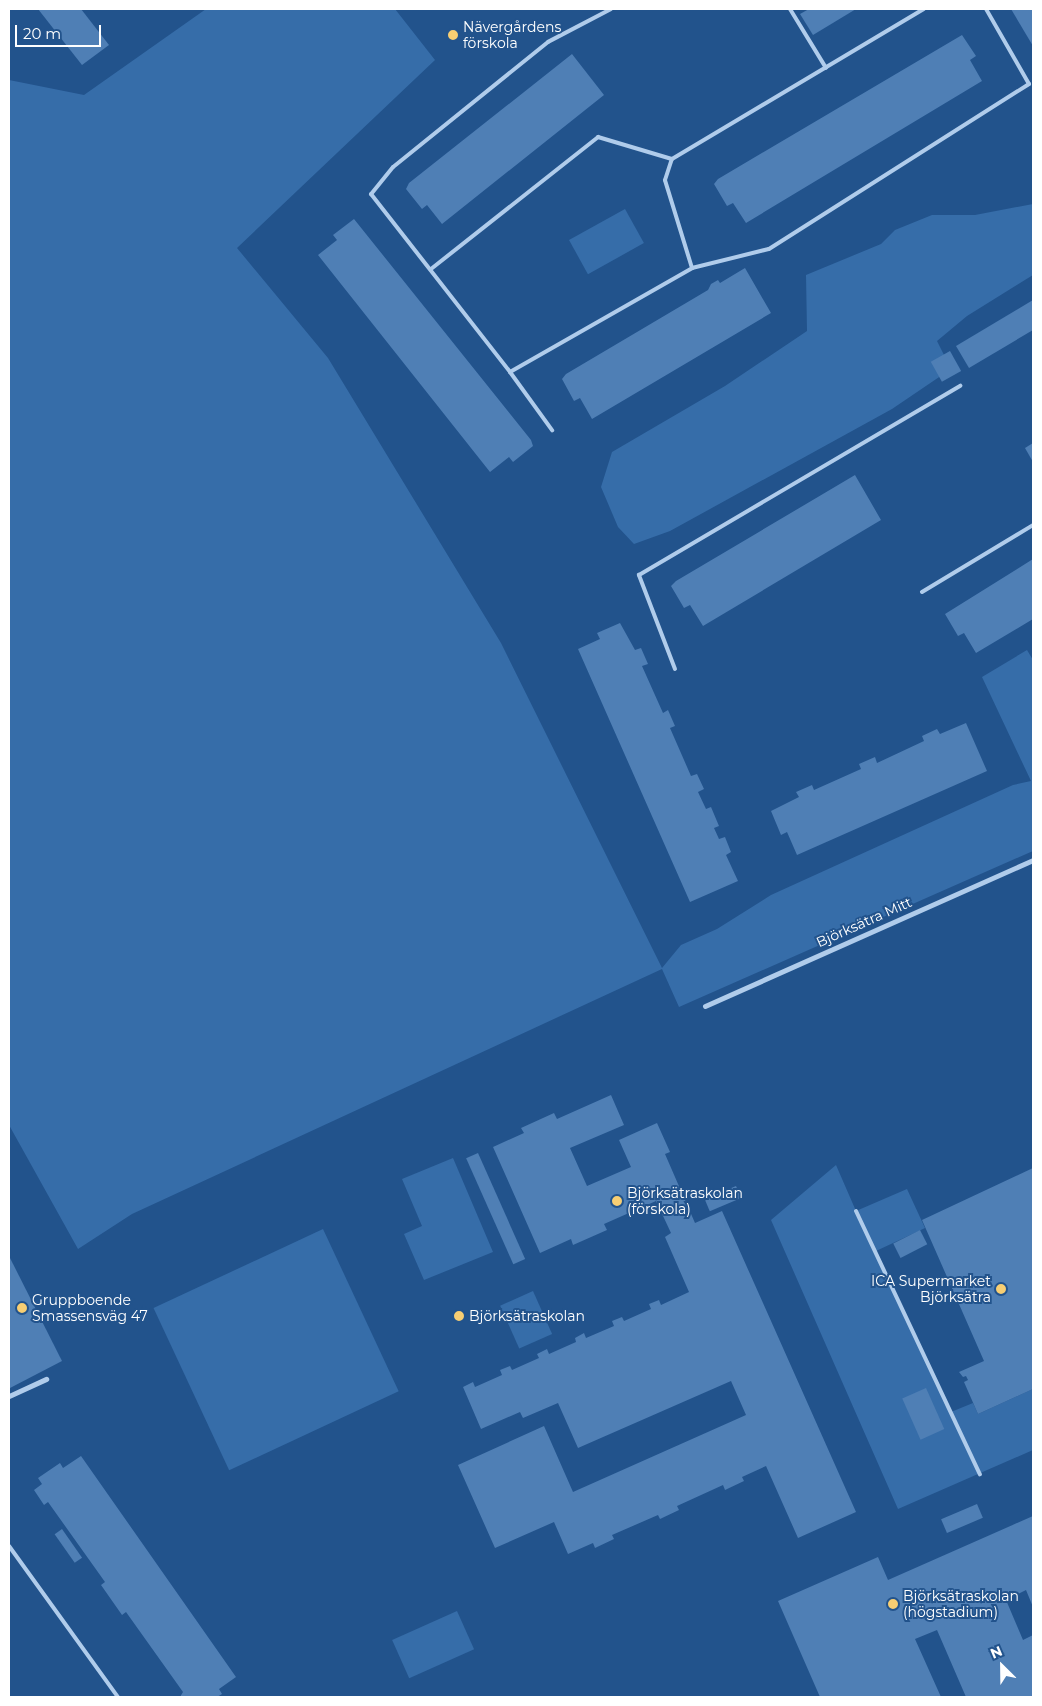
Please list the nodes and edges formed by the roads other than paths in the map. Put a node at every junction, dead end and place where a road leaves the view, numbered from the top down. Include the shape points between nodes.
1 (610, 9) edge
2 (790, 9) edge
3 (924, 9) edge
4 (986, 9) edge
5 (826, 68) junction
6 (672, 159) junction
7 (692, 268) junction
8 (431, 269) junction
9 (510, 372) junction
10 (960, 386) dead end
11 (552, 430) dead end
12 (1033, 525) edge
13 (922, 592) dead end
14 (675, 668) dead end
15 (1033, 860) edge
16 (705, 1006) dead end
17 (856, 1211) dead end
18 (46, 1379) dead end
19 (9, 1396) edge
20 (980, 1474) dead end
21 (9, 1546) edge
22 (115, 1696) edge

1 - 8 lane via 548,42 393,167 370,194
2 - 5 lane
3 - 5 lane
4 - 7 lane via 1029,84 769,248
5 - 6 lane
6 - 7 lane via 665,180
6 - 8 lane via 598,137
7 - 9 lane
8 - 9 lane
9 - 11 lane
10 - 14 lane via 638,575
12 - 13 lane
15 - 16 street, Björksätra Mitt
17 - 20 lane
18 - 19 street
21 - 22 lane

